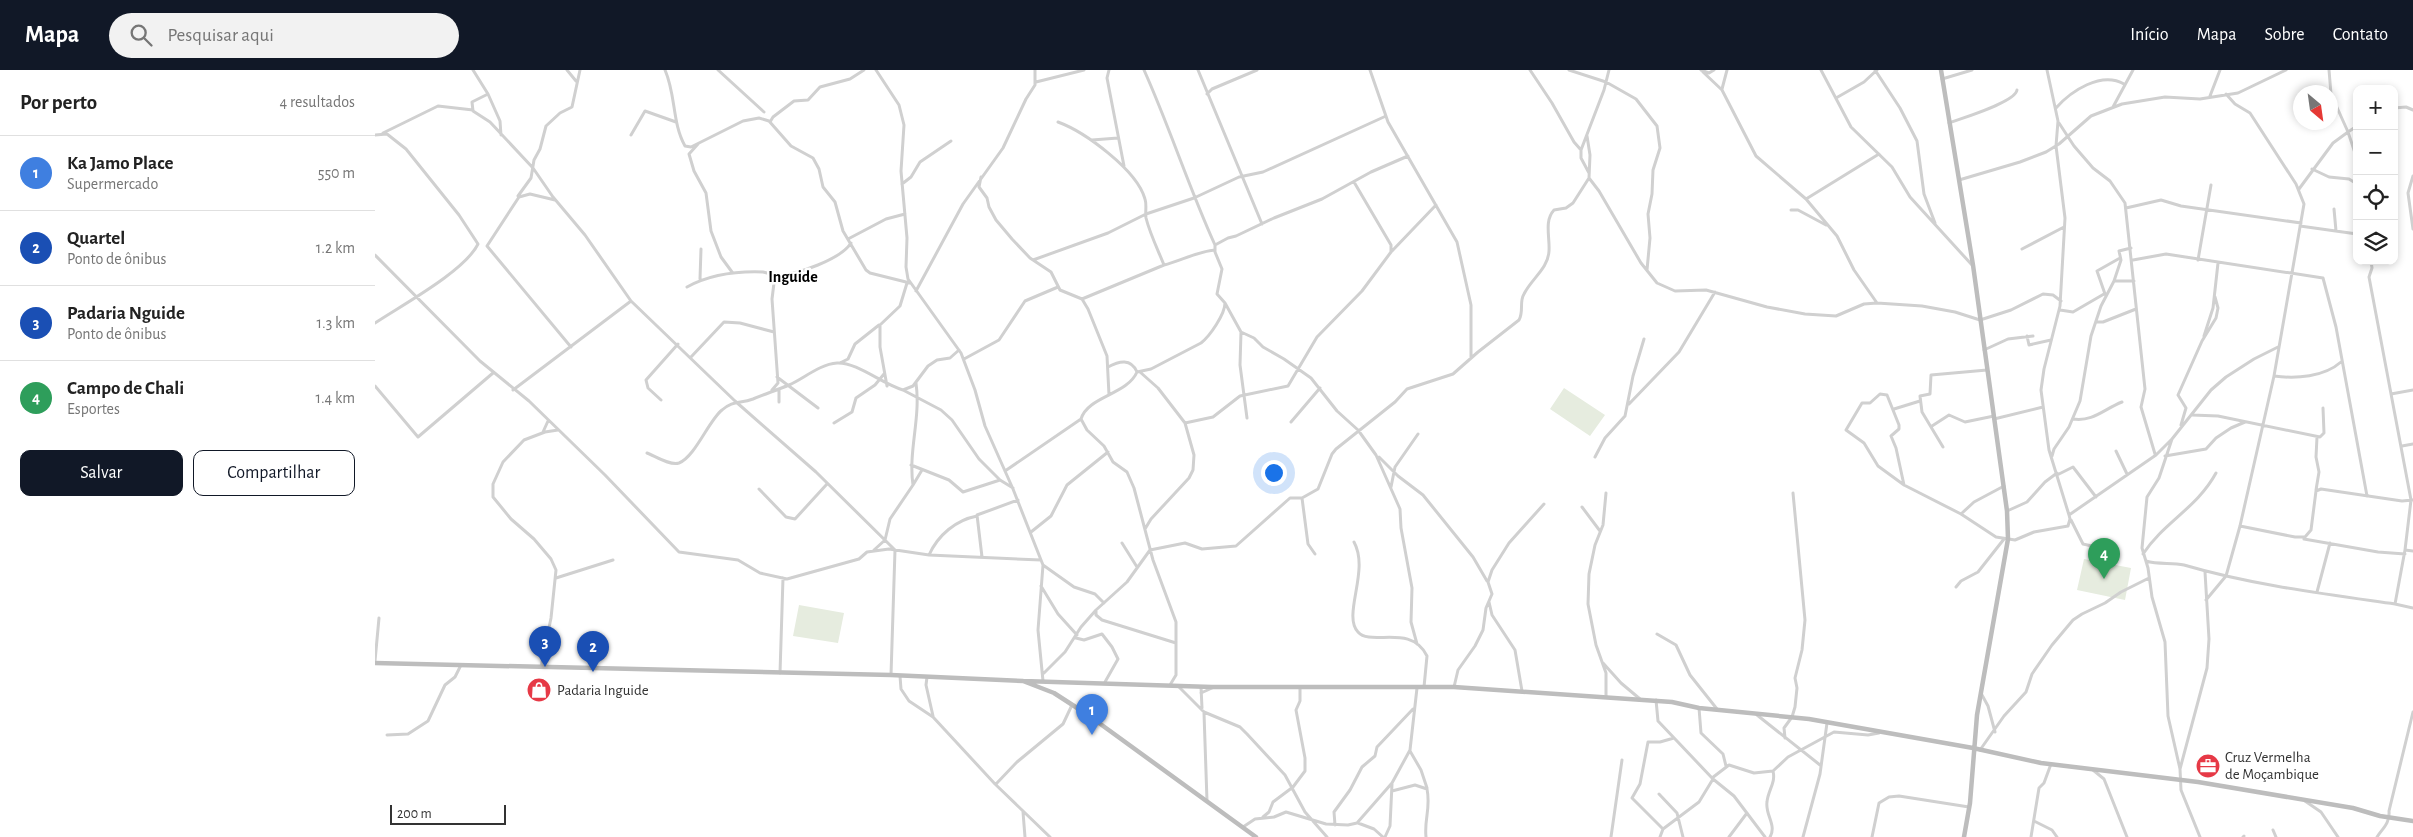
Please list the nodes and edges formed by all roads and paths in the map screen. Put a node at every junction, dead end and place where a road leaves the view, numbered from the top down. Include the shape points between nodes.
1 (473, 70) edge
2 (567, 70) edge
3 (580, 70) edge
4 (665, 70) edge
5 (718, 70) edge
6 (864, 70) edge
7 (876, 70) edge
8 (1035, 70) edge
9 (1084, 70) edge
10 (1109, 70) edge
11 (1144, 70) edge
12 (1198, 70) edge
13 (1257, 70) edge
14 (1370, 70) edge
15 (1530, 70) edge
16 (1569, 70) edge
17 (1609, 70) edge
18 (1713, 70) edge
19 (1727, 70) edge
20 (1821, 70) edge
21 (1876, 70) edge
22 (1941, 70) edge
23 (1972, 70) edge
24 (2047, 70) edge
25 (2133, 70) edge
26 (2213, 70) edge
27 (2220, 70) edge
28 (2286, 70) edge
29 (2329, 70) edge
30 (1702, 71) edge
31 (2217, 76) junction
32 (1942, 79) junction
33 (577, 82) junction
34 (1036, 82) junction
35 (1606, 82) junction
36 (2124, 84) junction
37 (1722, 90) junction
38 (2017, 90) dead end
39 (488, 94) junction
40 (1207, 94) junction
41 (2226, 94) junction
42 (2210, 96) junction
43 (1836, 98) junction
44 (472, 102) junction
45 (2112, 107) junction
46 (463, 108) junction
47 (2056, 108) junction
48 (2398, 108) edge
49 (473, 110) junction
50 (2413, 110) edge
51 (764, 112) dead end
52 (1386, 116) junction
53 (2058, 121) junction
54 (677, 122) junction
55 (770, 122) junction
56 (1058, 122) dead end
57 (1949, 123) junction
58 (2353, 128) edge
59 (2347, 132) junction
60 (382, 134) junction
61 (375, 135) edge
62 (501, 135) junction
63 (631, 135) dead end
64 (1587, 136) junction
65 (2066, 137) junction
66 (1118, 138) junction
67 (1091, 140) junction
68 (951, 141) dead end
69 (699, 143) junction
70 (2057, 145) junction
71 (2074, 146) junction
72 (2353, 148) edge
73 (1581, 150) junction
74 (2046, 152) junction
75 (1879, 154) junction
76 (1408, 156) junction
77 (2058, 156) junction
78 (1124, 167) junction
79 (533, 168) junction
80 (2312, 169) junction
81 (1589, 173) junction
82 (1242, 176) junction
83 (2413, 176) edge
84 (981, 177) junction
85 (1589, 178) junction
86 (1959, 180) junction
87 (1354, 182) junction
88 (2353, 182) edge
89 (902, 184) junction
90 (2211, 185) dead end
91 (2299, 189) junction
92 (519, 197) junction
93 (1194, 198) junction
94 (1806, 199) junction
95 (555, 200) junction
96 (2411, 201) edge
97 (1436, 205) junction
98 (2126, 208) junction
99 (2207, 208) junction
100 (2335, 209) dead end
101 (1791, 210) dead end
102 (905, 214) junction
103 (1145, 214) junction
104 (1262, 224) junction
105 (2300, 224) junction
106 (1828, 226) junction
107 (1937, 226) junction
108 (2064, 226) junction
109 (2413, 229) edge
110 (2335, 231) junction
111 (2353, 233) edge
112 (847, 238) junction
113 (851, 244) junction
114 (1215, 248) junction
115 (2131, 248) junction
116 (701, 249) dead end
117 (2022, 249) dead end
118 (1391, 252) junction
119 (375, 255) edge
120 (2120, 258) junction
121 (1033, 260) junction
122 (2133, 260) junction
123 (2198, 260) junction
124 (2218, 263) junction
125 (1164, 265) junction
126 (1973, 265) junction
127 (2370, 265) edge
128 (1647, 270) junction
129 (732, 273) junction
130 (2292, 274) junction
131 (775, 275) junction
132 (699, 280) junction
133 (2114, 281) junction
134 (2134, 281) junction
135 (908, 283) junction
136 (687, 287) dead end
137 (1058, 287) junction
138 (916, 291) junction
139 (1715, 292) junction
140 (2106, 294) junction
141 (416, 295) junction
142 (1082, 299) junction
143 (631, 301) junction
144 (2061, 301) junction
145 (1225, 303) junction
146 (1877, 303) junction
147 (2136, 309) junction
148 (2060, 310) junction
149 (1980, 320) junction
150 (2096, 322) junction
151 (375, 324) edge
152 (880, 325) junction
153 (775, 332) junction
154 (1241, 332) junction
155 (2027, 336) junction
156 (2033, 336) dead end
157 (1644, 339) dead end
158 (2051, 340) junction
159 (678, 344) junction
160 (571, 347) junction
161 (2279, 347) junction
162 (959, 350) junction
163 (1984, 350) junction
164 (691, 357) junction
165 (1471, 358) junction
166 (964, 359) junction
167 (2341, 361) junction
168 (840, 363) junction
169 (1108, 367) junction
170 (2335, 367) junction
171 (1298, 368) junction
172 (2343, 369) junction
173 (1987, 370) junction
174 (1139, 372) junction
175 (493, 373) junction
176 (885, 373) junction
177 (2274, 376) junction
178 (777, 377) junction
179 (877, 380) junction
180 (916, 382) junction
181 (375, 386) edge
182 (787, 386) junction
183 (887, 386) junction
184 (1320, 388) junction
185 (779, 389) junction
186 (513, 390) junction
187 (903, 390) junction
188 (2413, 390) edge
189 (769, 392) junction
190 (2391, 394) junction
191 (1109, 395) junction
192 (1243, 396) junction
193 (918, 399) junction
194 (661, 400) dead end
195 (735, 401) junction
196 (1920, 401) junction
197 (779, 402) dead end
198 (2122, 402) dead end
199 (1629, 404) junction
200 (2043, 407) junction
201 (818, 408) dead end
202 (2323, 408) dead end
203 (1894, 409) junction
204 (2192, 416) junction
205 (1994, 417) junction
206 (1247, 418) dead end
207 (1081, 419) junction
208 (2073, 419) junction
209 (548, 420) junction
210 (1291, 422) dead end
211 (2245, 422) junction
212 (834, 423) dead end
213 (1185, 423) junction
214 (1932, 426) junction
215 (2263, 426) junction
216 (2180, 428) junction
217 (558, 430) junction
218 (1358, 430) junction
219 (541, 434) junction
220 (1417, 434) dead end
221 (2317, 437) junction
222 (2172, 439) junction
223 (2413, 444) edge
224 (2402, 446) junction
225 (1943, 447) dead end
226 (2116, 451) dead end
227 (1108, 452) junction
228 (647, 453) dead end
229 (1376, 455) junction
230 (2155, 455) junction
231 (2052, 456) junction
232 (2165, 456) junction
233 (1595, 457) dead end
234 (911, 465) junction
235 (922, 470) junction
236 (1005, 471) junction
237 (1394, 472) junction
238 (2216, 473) dead end
239 (2057, 474) junction
240 (2127, 474) junction
241 (1000, 480) junction
242 (827, 484) junction
243 (1904, 484) junction
244 (913, 485) junction
245 (2004, 486) junction
246 (1390, 487) junction
247 (759, 489) dead end
248 (1013, 489) junction
249 (2316, 491) junction
250 (1793, 493) dead end
251 (2411, 493) edge
252 (1606, 494) dead end
253 (2367, 496) junction
254 (2096, 497) junction
255 (1302, 498) junction
256 (1018, 500) junction
257 (2412, 500) edge
258 (1544, 504) dead end
259 (1582, 507) dead end
260 (2007, 511) junction
261 (1961, 514) junction
262 (2069, 515) junction
263 (977, 516) junction
264 (1151, 519) junction
265 (2070, 519) junction
266 (1142, 520) junction
267 (2240, 526) junction
268 (1145, 529) junction
269 (1600, 531) junction
270 (1031, 532) junction
271 (2302, 538) junction
272 (2006, 539) junction
273 (885, 540) junction
274 (1354, 542) dead end
275 (1122, 543) dead end
276 (2330, 543) junction
277 (895, 550) junction
278 (1150, 550) junction
279 (873, 551) junction
280 (2113, 551) dead end
281 (2413, 551) edge
282 (2405, 552) junction
283 (1315, 554) dead end
284 (2143, 554) junction
285 (929, 555) junction
286 (982, 557) junction
287 (1144, 558) junction
288 (613, 560) dead end
289 (1041, 560) junction
290 (1153, 560) junction
291 (2146, 561) junction
292 (1043, 565) junction
293 (1137, 567) junction
294 (2205, 572) junction
295 (2226, 576) junction
296 (556, 578) junction
297 (783, 578) junction
298 (2149, 578) junction
299 (1488, 582) junction
300 (1041, 586) junction
301 (1956, 587) dead end
302 (2317, 592) junction
303 (2206, 600) junction
304 (1489, 602) junction
305 (1103, 603) junction
306 (2395, 604) junction
307 (2413, 608) edge
308 (1096, 610) junction
309 (379, 618) dead end
310 (1657, 634) dead end
311 (1076, 636) junction
312 (1176, 643) junction
313 (1417, 644) junction
314 (375, 662) edge
315 (1602, 662) junction
316 (461, 665) junction
317 (541, 667) junction
318 (780, 673) junction
319 (1043, 674) junction
320 (891, 675) junction
321 (900, 676) junction
322 (927, 676) junction
323 (1023, 681) junction
324 (1043, 681) junction
325 (1105, 682) junction
326 (1169, 685) junction
327 (1177, 685) junction
328 (1454, 686) junction
329 (1201, 687) junction
330 (1212, 687) junction
331 (1300, 687) junction
332 (1417, 688) junction
333 (1424, 688) junction
334 (1522, 691) junction
335 (1201, 693) junction
336 (1982, 695) junction
337 (1606, 697) junction
338 (1641, 699) junction
339 (1656, 700) junction
340 (1072, 705) junction
341 (1413, 708) junction
342 (1699, 708) junction
343 (1203, 710) junction
344 (1717, 710) junction
345 (2413, 712) edge
346 (1757, 715) junction
347 (933, 716) junction
348 (1792, 717) junction
349 (1827, 723) junction
350 (1995, 732) junction
351 (1879, 733) junction
352 (387, 735) dead end
353 (1826, 737) junction
354 (1674, 738) junction
355 (1785, 738) junction
356 (1973, 748) junction
357 (1801, 749) junction
358 (1410, 750) junction
359 (1980, 750) junction
360 (1623, 760) dead end
361 (2051, 764) junction
362 (1726, 766) junction
363 (1820, 766) junction
364 (2181, 769) junction
365 (2092, 770) junction
366 (1773, 771) junction
367 (1713, 778) junction
368 (2181, 779) junction
369 (1392, 783) junction
370 (995, 784) junction
371 (1293, 787) junction
372 (1427, 789) junction
373 (1393, 791) junction
374 (1659, 794) dead end
375 (2303, 800) junction
376 (1207, 801) junction
377 (1969, 807) junction
378 (1023, 812) junction
379 (1747, 813) junction
380 (1678, 816) junction
381 (1263, 817) junction
382 (2389, 817) junction
383 (1311, 820) junction
384 (2034, 821) junction
385 (2413, 821) edge
386 (1357, 823) junction
387 (1335, 825) junction
388 (1243, 827) junction
389 (1663, 829) junction
390 (2273, 830) dead end
391 (1025, 837) edge
392 (1050, 837) edge
393 (1256, 837) edge
394 (1327, 837) edge
395 (1384, 837) edge
396 (1426, 837) edge
397 (1611, 837) edge
398 (1660, 837) edge
399 (1683, 837) edge
400 (1729, 837) edge
401 (1765, 837) edge
402 (1770, 837) edge
403 (1803, 837) edge
404 (1872, 837) edge
405 (1964, 837) edge
406 (2031, 837) edge
407 (2057, 837) edge
408 (2127, 837) edge
409 (2201, 837) edge
410 (2275, 837) edge
411 (2337, 837) edge
412 (2377, 837) edge

1 - 39 street
2 - 33 street
3 - 33 street
4 - 54 street
5 - 51 street
6 - 55 street via 850,79 820,87 808,100 794,101
7 - 89 street via 902,113 905,138
8 - 34 street
9 - 34 street
10 - 66 street via 1107,78
11 - 93 street via 1168,124
12 - 40 street
13 - 40 street
14 - 52 street
15 - 73 street
16 - 35 street
17 - 35 street
18 - 30 street via 1709,73
19 - 37 street
20 - 43 street
21 - 43 street via 1860,85
21 - 107 street via 1917,141 1924,194
22 - 32 street
23 - 32 street
24 - 47 street
25 - 36 street
26 - 31 street
27 - 31 street
28 - 41 street via 2244,92
29 - 59 street via 2331,94
30 - 37 street
31 - 42 street
32 - 57 street
33 - 79 street via 571,107 545,128
34 - 84 street via 1003,148
35 - 64 street
35 - 128 street via 1640,103 1655,122 1659,133 1648,214
36 - 45 street
36 - 47 street via 2111,79 2085,86 2071,93
37 - 94 street via 1756,156
38 - 57 street via 2014,97 2003,103
39 - 44 street
39 - 62 street via 500,121
40 - 82 street
41 - 42 street
41 - 91 street via 2250,113
42 - 45 street via 2200,99 2165,97
43 - 75 street via 1851,128
44 - 46 street
44 - 49 street
45 - 65 street via 2091,116
46 - 49 street
46 - 60 street via 438,106
47 - 53 street
48 - 50 street
49 - 62 street
52 - 76 street
52 - 82 street via 1263,172
53 - 65 street
53 - 70 street
54 - 63 street via 645,111
54 - 69 street via 685,146
55 - 69 street via 759,118 743,121
55 - 112 street via 791,146 811,156 819,169 823,187 835,202
56 - 67 street
57 - 86 street
58 - 59 street
59 - 72 street
59 - 80 street via 2333,143
60 - 61 street
60 - 141 street via 387,134 406,149 478,244 459,267
62 - 79 street
64 - 73 street
64 - 81 street
65 - 70 street
65 - 71 street
66 - 67 street
66 - 78 street
67 - 78 street
68 - 89 street via 920,162 911,177
69 - 129 street via 689,154 694,171 705,189 710,226 717,247
70 - 71 street via 2067,143
70 - 74 street
70 - 77 street
71 - 98 street via 2093,168 2110,181
73 - 81 street via 1581,158
74 - 77 street
74 - 86 street
75 - 94 street
75 - 107 street via 1897,172 1910,197
76 - 87 street
76 - 97 street
77 - 108 street
78 - 103 street via 1145,200
79 - 92 street via 526,188 516,199
79 - 95 street
80 - 88 street via 2329,177
80 - 91 street
81 - 85 street
82 - 93 street
82 - 104 street
83 - 96 street via 2408,193
84 - 121 street via 979,187 996,220
84 - 138 street via 958,212
85 - 128 street
85 - 165 street via 1573,203 1554,210 1550,215 1547,262 1524,294 1519,320
86 - 126 street
87 - 104 street
87 - 118 street via 1391,244
89 - 102 street
90 - 99 street
91 - 105 street via 2305,204
92 - 95 street via 530,194
92 - 160 street via 487,246
93 - 103 street
93 - 114 street
94 - 106 street
95 - 143 street via 585,234
96 - 109 street
97 - 118 street
97 - 165 street via 1457,242 1467,279 1471,305
98 - 99 street via 2161,200
98 - 115 street
99 - 105 street
99 - 123 street
100 - 110 street
101 - 106 street
102 - 112 street via 886,219
102 - 135 street
103 - 121 street via 1108,233
103 - 125 street
104 - 114 street via 1228,238
105 - 110 street
105 - 130 street
106 - 146 street via 1837,236 1853,270
107 - 126 street
108 - 117 street
108 - 144 street
110 - 111 street
112 - 113 street
113 - 131 street via 837,257 802,270
113 - 135 street via 868,272
114 - 125 street
114 - 145 street via 1222,269 1217,294
115 - 120 street via 2120,250
115 - 122 street
116 - 132 street
118 - 171 street via 1362,291 1317,338
119 - 141 street
120 - 133 street
120 - 140 street via 2097,270
121 - 137 street via 1051,272
122 - 123 street via 2166,254
122 - 134 street
123 - 124 street
124 - 130 street
124 - 216 street via 2215,298 2202,341 2177,395 2186,411
125 - 142 street
126 - 149 street
127 - 190 street via 2369,277
128 - 139 street via 1665,288
129 - 131 street
129 - 132 street
130 - 161 street
130 - 167 street via 2324,280
131 - 153 street
132 - 136 street
133 - 134 street
133 - 140 street
134 - 147 street
135 - 138 street
135 - 152 street via 900,306
137 - 142 street
137 - 166 street via 1025,301 999,340
138 - 162 street
139 - 146 street via 1768,307 1824,315 1843,314 1864,304
139 - 199 street via 1679,352
140 - 148 street via 2073,312
140 - 150 street
141 - 151 street
141 - 175 street
142 - 169 street via 1107,356
143 - 159 street
143 - 160 street
144 - 148 street
144 - 149 street via 2043,294 2011,310
145 - 154 street
145 - 174 street via 1224,312 1207,339 1151,369
146 - 149 street via 1922,306
147 - 150 street
147 - 230 street via 2145,389 2141,408
148 - 158 street
149 - 163 street
150 - 208 street via 2087,351 2080,401
152 - 168 street via 855,344 848,359
152 - 176 street
153 - 164 street via 724,322
153 - 178 street
154 - 171 street
154 - 192 street
155 - 156 street
155 - 158 street via 2029,345
155 - 163 street via 2009,339
157 - 199 street
158 - 200 street via 2041,390
159 - 164 street
159 - 194 street via 646,380 648,388
160 - 186 street
161 - 177 street
161 - 204 street via 2226,377 2211,390
162 - 166 street
162 - 180 street via 950,358 937,360 928,366
163 - 173 street
164 - 195 street
165 - 218 street via 1453,374 1407,389
166 - 236 street via 985,426
167 - 170 street
167 - 172 street
168 - 179 street via 855,366
168 - 182 street via 823,367
169 - 174 street via 1119,361
169 - 191 street
170 - 172 street
170 - 177 street via 2291,378
171 - 184 street
171 - 192 street via 1288,386
172 - 253 street
173 - 196 street via 1932,374 1930,394 1921,395
173 - 205 street
174 - 191 street via 1129,385
174 - 213 street via 1158,388
175 - 181 street via 418,437
175 - 186 street
176 - 179 street
176 - 183 street
177 - 215 street
178 - 182 street
178 - 189 street via 776,386
179 - 183 street
179 - 212 street via 856,398 852,412
180 - 187 street via 908,390
180 - 193 street
182 - 185 street
182 - 201 street
183 - 187 street
184 - 210 street
184 - 218 street via 1337,411
185 - 189 street
185 - 197 street
186 - 209 street
187 - 193 street
188 - 190 street
189 - 195 street via 750,400
190 - 224 street
191 - 207 street
192 - 206 street
192 - 213 street via 1213,417
193 - 234 street
193 - 241 street via 941,410 952,420 979,459
195 - 228 street via 720,411 681,462 674,464
195 - 242 street
196 - 203 street
196 - 214 street via 1921,410
198 - 208 street via 2104,409 2098,416
199 - 233 street via 1622,422 1608,434
200 - 205 street
200 - 231 street
202 - 221 street via 2324,433
203 - 243 street via 1899,427 1891,436
203 - 243 street via 1886,393 1880,394 1870,403 1863,403 1846,428 1864,442 1875,464
204 - 211 street via 2218,416
204 - 216 street
205 - 214 street via 1965,422 1949,415
205 - 245 street
207 - 227 street
207 - 236 street
208 - 231 street
209 - 217 street
209 - 219 street
211 - 215 street
211 - 232 street via 2216,438 2206,449
213 - 264 street via 1194,455 1193,470
214 - 225 street
215 - 221 street
215 - 267 street
216 - 222 street
217 - 219 street
217 - 297 street via 677,552 738,560 759,573
218 - 229 street
218 - 255 street via 1332,454 1318,489
219 - 296 street via 524,440 509,454 497,470 493,497 551,559
220 - 237 street
221 - 249 street via 2319,472
222 - 230 street
222 - 232 street
223 - 224 street
224 - 251 street
226 - 240 street
227 - 266 street via 1113,462 1129,476
227 - 270 street via 1067,485 1051,516
229 - 237 street
229 - 246 street
230 - 240 street
231 - 239 street
232 - 284 street via 2159,478 2147,497
234 - 235 street
234 - 244 street
235 - 241 street via 949,480 963,492
235 - 244 street
236 - 248 street
237 - 246 street
237 - 299 street via 1423,495 1473,557
238 - 284 street via 2204,494 2157,536
239 - 254 street via 2073,466
239 - 260 street via 2027,502
239 - 262 street
240 - 254 street
241 - 248 street
242 - 247 street via 795,519 786,517
242 - 273 street
243 - 261 street
244 - 273 street via 890,519
245 - 260 street
245 - 261 street
246 - 313 street via 1400,509 1412,588 1411,622
248 - 256 street
249 - 253 street
249 - 271 street via 2311,530
250 - 348 street via 1805,620
251 - 257 street
252 - 269 street
253 - 257 street
254 - 262 street
255 - 278 street via 1290,498 1236,546 1202,549 1185,543
255 - 283 street via 1308,544
256 - 263 street
256 - 270 street
257 - 282 street
258 - 299 street via 1509,542
259 - 269 street
260 - 272 street
261 - 272 street via 1988,532
262 - 265 street
263 - 285 street via 952,526
263 - 286 street
264 - 266 street
264 - 268 street
265 - 272 street via 2064,528 2034,532 2015,540
265 - 280 street via 2083,544
266 - 268 street
267 - 271 street
267 - 295 street
268 - 278 street
269 - 315 street via 1589,574 1588,604
270 - 289 street
271 - 276 street
272 - 301 street via 1978,572
272 - 336 street
273 - 277 street
273 - 279 street
274 - 313 street via 1361,559 1353,607 1358,633 1410,639
275 - 293 street
276 - 282 street via 2378,552
276 - 302 street
277 - 279 street
277 - 285 street
277 - 320 street
278 - 287 street
278 - 290 street
279 - 297 street via 859,559
281 - 282 street
282 - 306 street
284 - 291 street
285 - 286 street
286 - 289 street
287 - 290 street
287 - 293 street
288 - 296 street
289 - 292 street
290 - 312 street via 1175,617
291 - 294 street via 2178,564
291 - 298 street
292 - 300 street
292 - 305 street via 1074,587 1095,594
293 - 305 street via 1127,582
294 - 295 street
294 - 303 street
295 - 302 street
295 - 303 street
296 - 317 street
297 - 318 street
298 - 350 street via 2073,620 2051,646 2032,674 2026,692 2004,716
298 - 364 street via 2165,642 2168,716
299 - 304 street
300 - 311 street
300 - 319 street via 1038,630
302 - 306 street
303 - 364 street via 2207,668
304 - 328 street via 1481,637 1458,670
304 - 334 street via 1492,615 1515,650
305 - 308 street
306 - 307 street
308 - 311 street
308 - 312 street via 1096,615 1102,620
309 - 314 street
310 - 344 street via 1676,645 1690,675
311 - 319 street
311 - 325 street via 1084,640 1102,634 1113,647 1118,659
312 - 326 street via 1176,675
313 - 333 street via 1427,656
314 - 316 street
315 - 337 street via 1606,672
315 - 338 street
316 - 317 street
316 - 352 street via 455,677 445,685 428,722 407,734
317 - 318 street
318 - 320 street
319 - 324 street
320 - 321 street
321 - 322 street
321 - 347 street via 901,689 909,701
322 - 323 street
322 - 347 street
323 - 324 street
323 - 340 street via 1054,693
324 - 325 street
325 - 326 street
326 - 327 street
327 - 329 street
327 - 343 street
328 - 333 street
328 - 334 street
329 - 330 street
329 - 335 street
330 - 331 street
330 - 335 street
331 - 332 street
331 - 371 street via 1296,710 1305,771
332 - 333 street
332 - 341 street
334 - 337 street
335 - 343 street
336 - 350 street
336 - 356 street
337 - 338 street
338 - 339 street
339 - 342 street
339 - 354 street via 1659,721
340 - 370 street via 1059,729
340 - 376 street
341 - 358 street
341 - 387 street via 1377,747 1375,756 1358,774 1334,812
342 - 344 street
342 - 362 street via 1701,733 1723,754
343 - 371 street via 1240,727
343 - 376 street
344 - 346 street
345 - 382 street
346 - 348 street
346 - 355 street
347 - 370 street
348 - 349 street
348 - 355 street via 1784,728
349 - 351 street
349 - 353 street
350 - 359 street via 1988,736
351 - 353 street via 1868,735 1841,731
351 - 356 street
353 - 357 street
353 - 363 street
354 - 367 street
354 - 389 street via 1648,742 1640,784 1632,798
355 - 357 street
356 - 359 street
356 - 377 street
357 - 363 street
357 - 366 street
358 - 369 street
358 - 372 street
359 - 361 street
360 - 397 street
361 - 365 street
361 - 384 street via 2045,783 2039,788
362 - 366 street via 1754,773
362 - 367 street
363 - 403 street
364 - 368 street
365 - 368 street
365 - 408 street via 2104,779
366 - 402 street via 1775,778 1767,802 1773,828
367 - 379 street via 1734,796
367 - 380 street via 1696,805
368 - 375 street
368 - 409 street via 2181,790
369 - 373 street
369 - 386 street
370 - 378 street
371 - 381 street via 1277,798
371 - 383 street
372 - 373 street via 1415,786
372 - 396 street via 1430,804 1425,824
373 - 395 street via 1390,826
374 - 380 street
375 - 382 street
375 - 411 street via 2321,812
376 - 388 street
377 - 404 street via 1889,797 1879,803
377 - 405 street
378 - 391 street
378 - 392 street
379 - 400 street
379 - 401 street
380 - 389 street
380 - 399 street
381 - 383 street via 1275,817 1286,812
381 - 388 street via 1251,820
382 - 385 street
382 - 412 street
383 - 387 street
383 - 394 street
384 - 406 street
384 - 407 street via 2052,830
386 - 387 street
386 - 395 street via 1375,829
388 - 393 street
389 - 398 street
390 - 410 street

